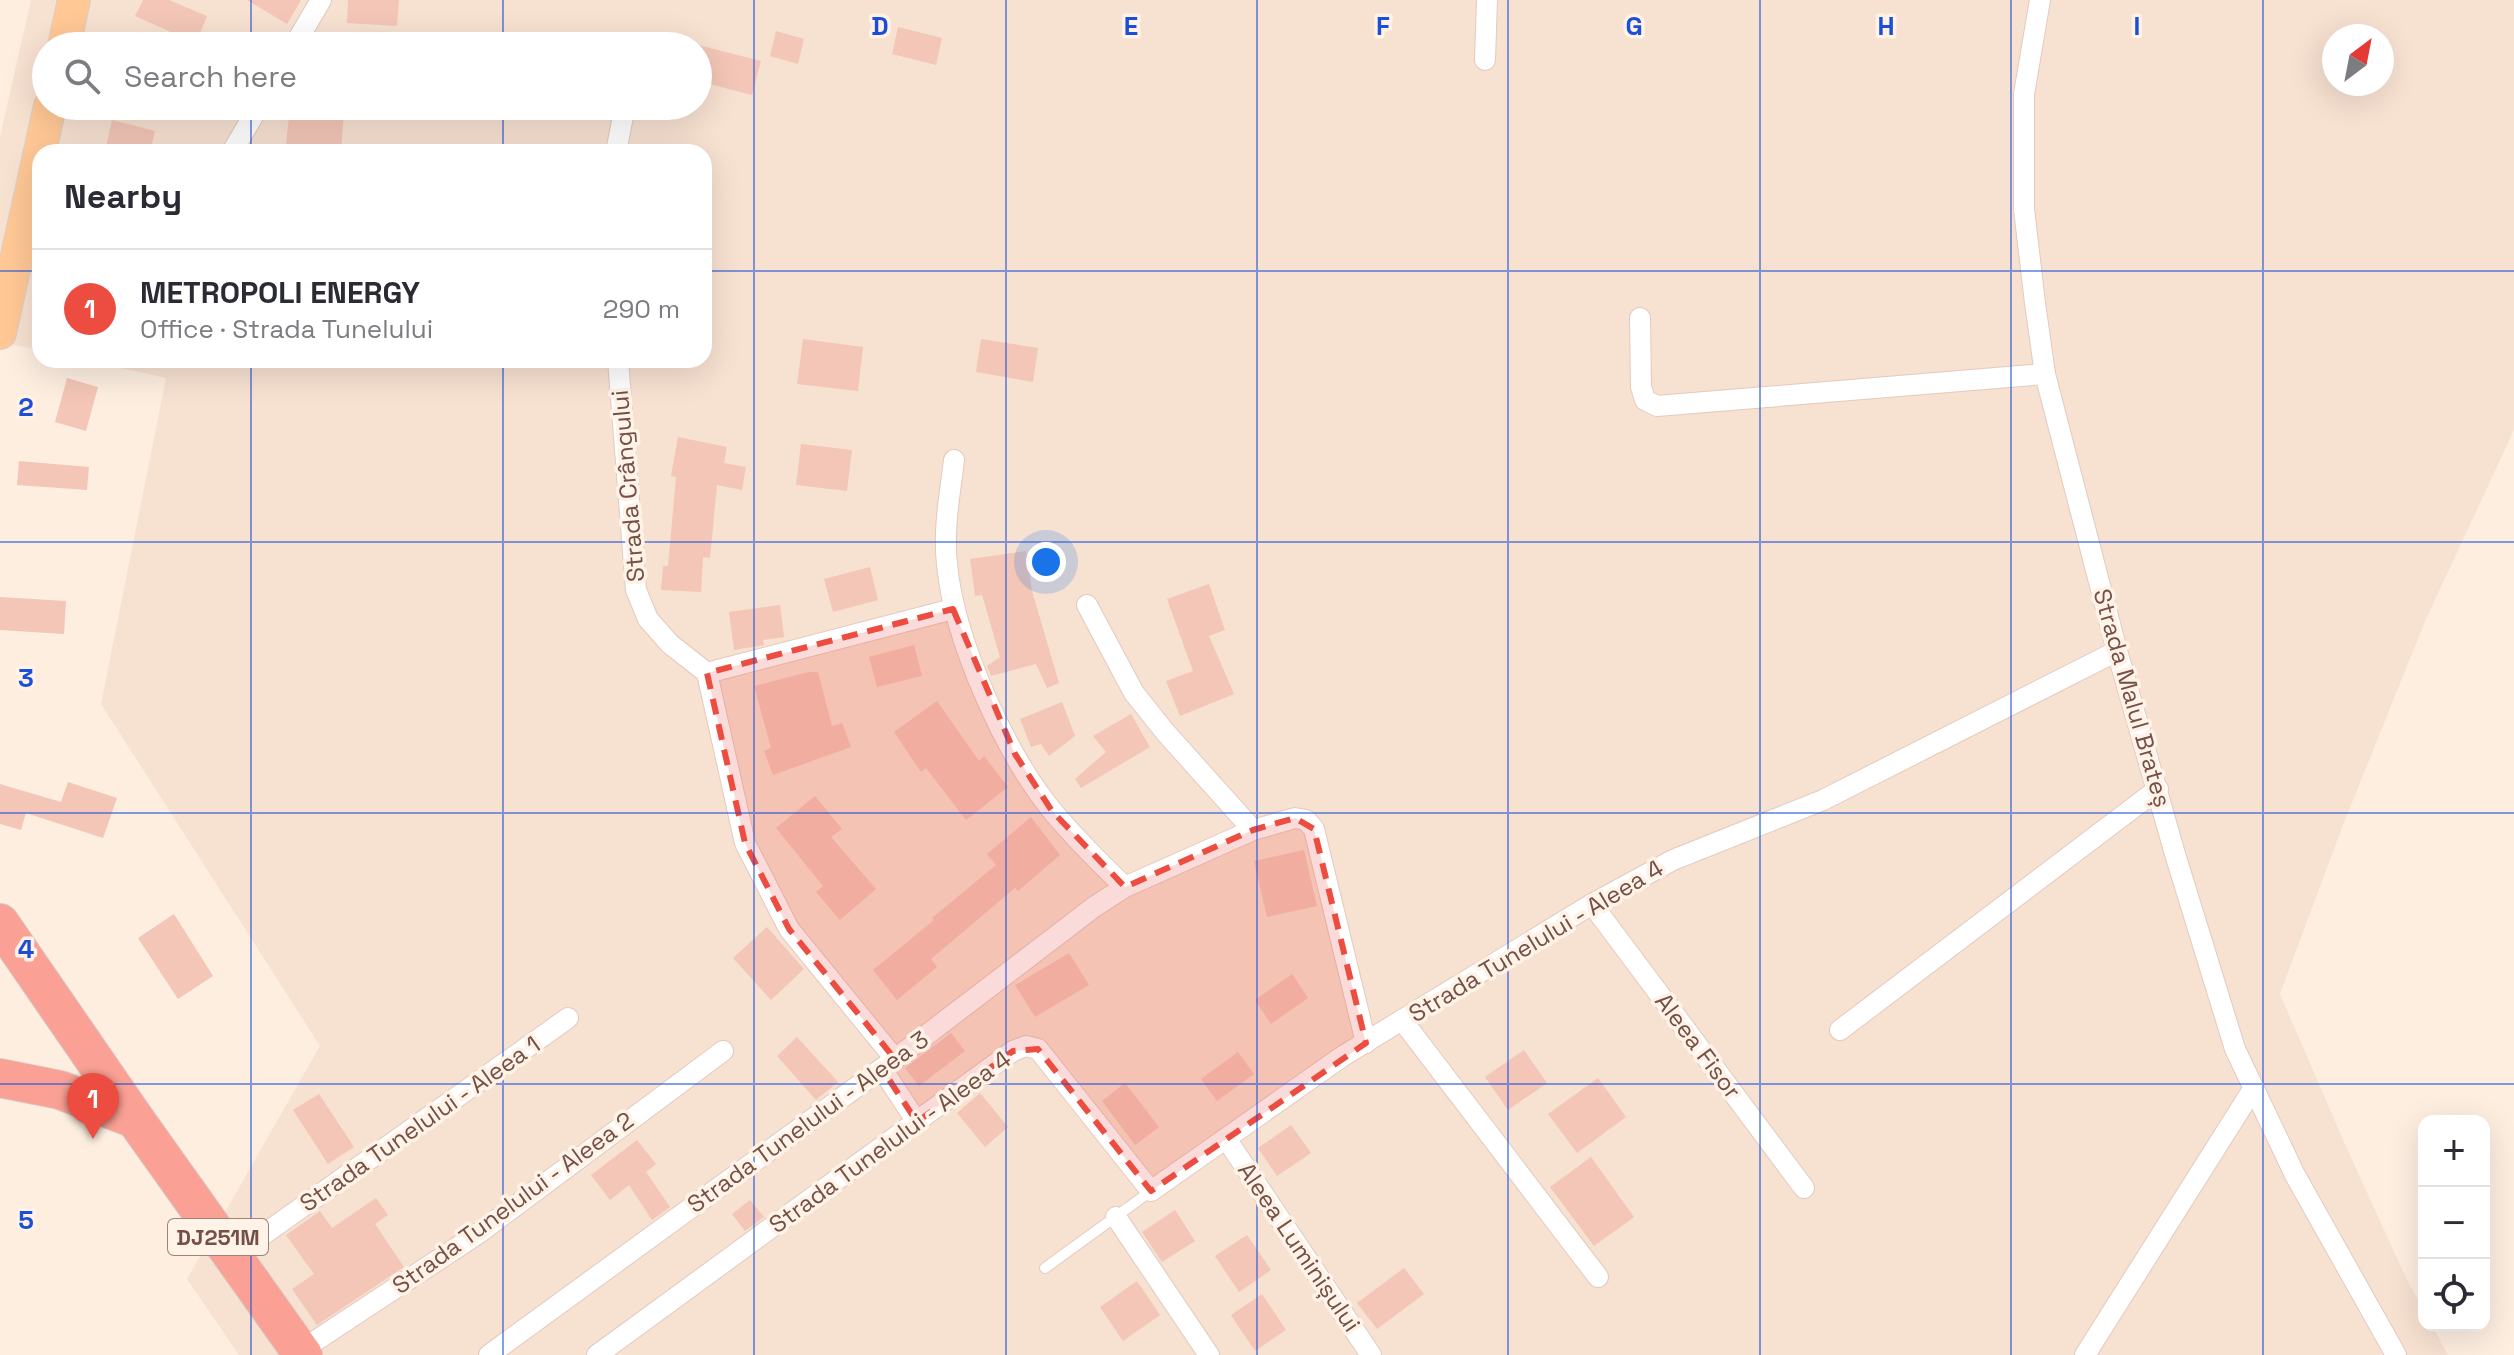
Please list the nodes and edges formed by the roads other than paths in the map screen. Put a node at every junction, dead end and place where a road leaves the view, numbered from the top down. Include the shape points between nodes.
1 (74, 0) edge
2 (321, 0) edge
3 (1487, 0) edge
4 (2040, 0) edge
5 (67, 32) edge
6 (302, 32) edge
7 (1485, 60) dead end
8 (47, 120) edge
9 (251, 120) edge
10 (622, 120) edge
11 (43, 144) edge
12 (237, 144) edge
13 (618, 144) edge
14 (32, 196) edge
15 (1640, 318) dead end
16 (0, 333) edge
17 (619, 368) edge
18 (2045, 374) junction
19 (954, 460) dead end
20 (1087, 605) dead end
21 (953, 609) junction
22 (2117, 651) junction
23 (707, 673) junction
24 (2158, 789) junction
25 (1253, 830) junction
26 (1125, 887) junction
27 (1592, 904) junction
28 (0, 923) edge
29 (568, 1018) dead end
30 (1402, 1020) junction
31 (1840, 1030) dead end
32 (1366, 1043) junction
33 (723, 1051) dead end
34 (889, 1064) junction
35 (0, 1078) edge
36 (2253, 1089) junction
37 (135, 1119) junction
38 (917, 1122) junction
39 (1227, 1140) junction
40 (1804, 1188) dead end
41 (1151, 1191) junction
42 (1116, 1217) junction
43 (232, 1257) junction
44 (1045, 1268) dead end
45 (1598, 1277) dead end
46 (301, 1353) edge
47 (489, 1355) edge
48 (597, 1355) edge
49 (1209, 1355) edge
50 (1371, 1355) edge
51 (2085, 1355) edge
52 (2396, 1355) edge

1 - 5 main road
2 - 6 street
3 - 7 street
4 - 18 street, Strada Malul Brateș via 2024,94 2024,209
8 - 11 main road
9 - 12 street
10 - 13 street
14 - 16 main road
15 - 18 street via 1641,387 1645,400 1657,406
17 - 23 street, Strada Crângului via 636,590 648,619
18 - 22 street, Strada Malul Brateș
19 - 21 street via 946,524
20 - 25 street via 1134,693
21 - 23 street
21 - 26 street via 994,716 1015,754 1052,811
22 - 24 street, Strada Malul Brateș
22 - 27 street, Strada Tunelului - Aleea 4 via 1823,800 1673,860
23 - 34 street via 745,843 789,929
24 - 31 street
24 - 36 street, Strada Malul Brateș via 2235,1049
25 - 26 street, Strada Tunelului - Aleea 3
25 - 32 street, Strada Tunelului - Aleea 3 via 1295,818 1314,829
26 - 34 street, Strada Tunelului - Aleea 3
27 - 30 street, Strada Tunelului - Aleea 4
27 - 40 street, Aleea Fisor
28 - 37 highway, DJ251M
29 - 43 street, Strada Tunelului - Aleea 1
30 - 32 street, Strada Tunelului - Aleea 4
30 - 45 street
32 - 39 street, Strada Tunelului - Aleea 4
33 - 46 street, Strada Tunelului - Aleea 2 via 479,1233
34 - 38 street
34 - 47 street, Strada Tunelului - Aleea 3
35 - 37 highway via 60,1090
36 - 51 street
36 - 52 street, Strada Malul Brateș
37 - 43 highway, DJ251M
38 - 41 street, Strada Tunelului - Aleea 4 via 1013,1051 1038,1049
38 - 48 street, Strada Tunelului - Aleea 4
39 - 41 street, Strada Tunelului - Aleea 4
39 - 50 street, Aleea Luminișului
41 - 42 lane, Strada Tunelului - Aleea 4
42 - 44 lane, Strada Tunelului - Aleea 4
42 - 49 street
43 - 46 highway, DJ251M

